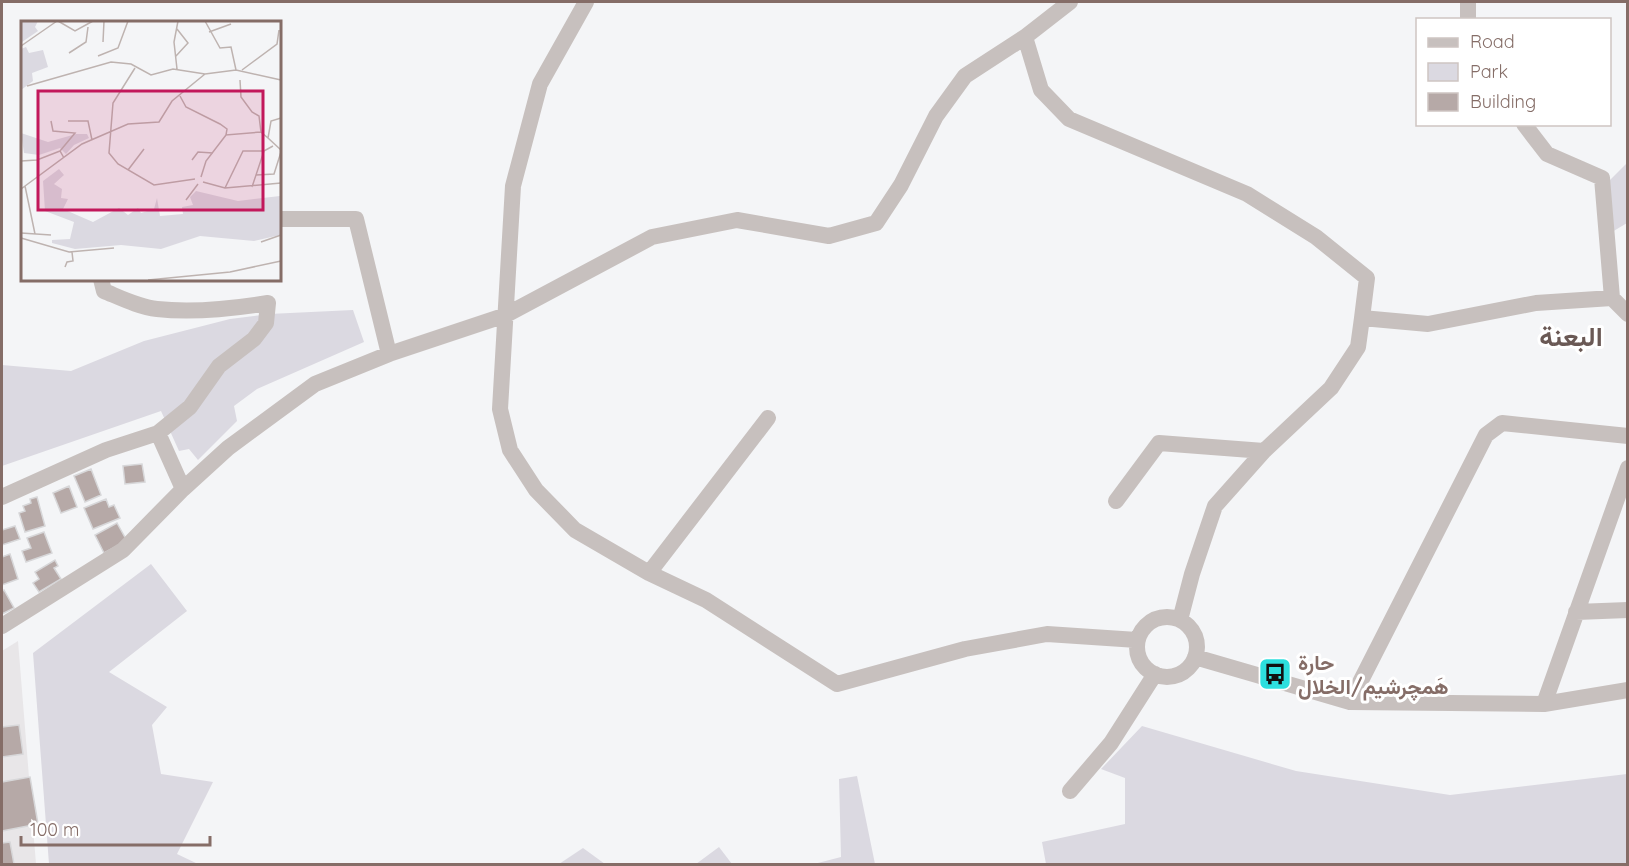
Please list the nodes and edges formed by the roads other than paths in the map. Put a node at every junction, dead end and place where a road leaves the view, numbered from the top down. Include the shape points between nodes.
1 (586, 2) edge
2 (1070, 2) edge
3 (1468, 2) edge
4 (1468, 18) edge
5 (1025, 37) junction
6 (1526, 126) edge
7 (280, 219) edge
8 (101, 280) edge
9 (1612, 298) junction
10 (1628, 314) edge
11 (506, 315) junction
12 (1362, 318) junction
13 (389, 354) junction
14 (768, 418) dead end
15 (158, 434) junction
16 (1628, 436) edge
17 (1264, 451) junction
18 (1628, 468) edge
19 (183, 489) junction
20 (2, 497) edge
21 (1116, 501) dead end
22 (649, 573) junction
23 (1628, 610) edge
24 (1576, 612) junction
25 (1180, 620) junction
26 (2, 626) edge
27 (1137, 640) junction
28 (1195, 657) junction
29 (1155, 674) junction
30 (1628, 690) edge
31 (1350, 702) junction
32 (1544, 704) junction
33 (1070, 791) dead end

1 - 11 street via 540,84 513,186
2 - 5 street
3 - 4 street
5 - 11 street via 965,76 936,116 901,185 876,223 829,236 736,220 652,237
5 - 12 street via 1041,90 1069,119 1248,194 1316,237 1367,278
6 - 9 street via 1547,154 1602,178
7 - 13 street via 356,219
8 - 15 street via 104,291 155,309 204,310 268,303 266,323 254,339 219,366 190,406
9 - 10 street
9 - 12 street via 1536,303 1428,324
11 - 13 street
11 - 22 street via 500,410 510,450 536,490 575,530
12 - 17 street via 1358,347 1331,388
13 - 19 street via 315,384 228,448
14 - 22 street
15 - 19 street
15 - 20 street via 106,450
16 - 31 street via 1502,423 1486,435
17 - 21 street via 1160,443
17 - 25 street via 1215,506
18 - 24 street
19 - 26 street via 123,549
22 - 27 street via 706,600 837,684 965,649 1047,634
23 - 24 street
24 - 32 street
25 - 27 street via 1154,620
25 - 28 street via 1192,632
27 - 29 street via 1140,660
28 - 29 street via 1183,672
28 - 31 street
29 - 33 street via 1110,743
30 - 32 street
31 - 32 street

